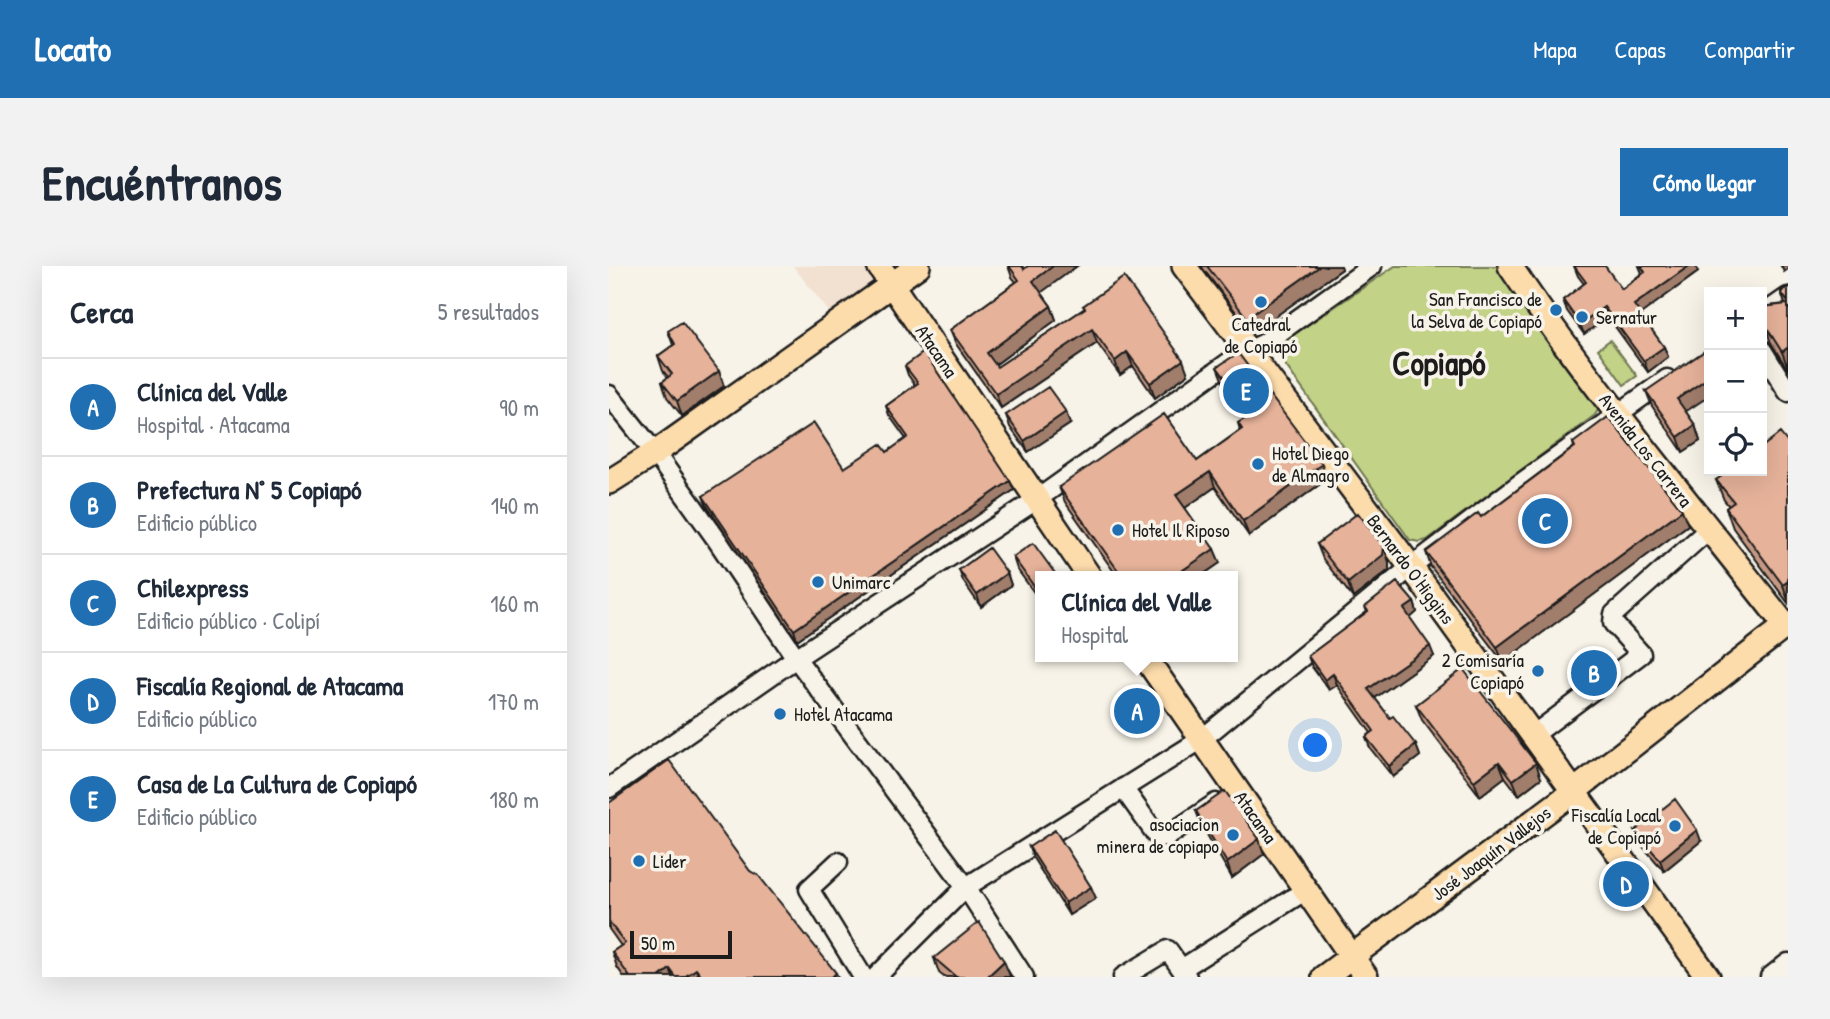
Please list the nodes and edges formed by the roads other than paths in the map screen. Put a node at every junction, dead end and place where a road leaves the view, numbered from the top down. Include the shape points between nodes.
1 (918, 266) edge
2 (1184, 266) edge
3 (1372, 266) edge
4 (1510, 266) edge
5 (886, 275) edge
6 (1788, 298) edge
7 (1767, 312) edge
8 (1248, 351) junction
9 (1767, 358) edge
10 (1686, 366) edge
11 (1788, 392) edge
12 (609, 395) edge
13 (1617, 413) junction
14 (655, 453) junction
15 (609, 482) edge
16 (1036, 500) junction
17 (1708, 530) junction
18 (1411, 567) junction
19 (1086, 571) edge
20 (1787, 626) edge
21 (796, 658) junction
22 (1148, 662) edge
23 (1532, 736) junction
24 (1202, 739) junction
25 (609, 788) edge
26 (1123, 788) junction
27 (1236, 789) junction
28 (1573, 792) junction
29 (838, 862) dead end
30 (966, 887) junction
31 (1306, 890) junction
32 (1352, 956) junction
33 (1788, 963) edge
34 (1185, 973) edge
35 (863, 977) edge
36 (876, 977) edge
37 (1024, 977) edge
38 (1123, 977) edge
39 (1324, 977) edge
40 (1366, 977) edge
41 (1708, 977) edge
42 (1770, 977) edge

1 - 5 main road
2 - 8 main road, Bernardo O'Higgins
3 - 8 street
4 - 13 main road, Avenida Los Carrera
5 - 14 main road
5 - 16 main road, Atacama
6 - 7 street
8 - 16 street
8 - 18 main road, Bernardo O'Higgins
9 - 11 street
10 - 13 street
12 - 14 street
13 - 17 main road, Avenida Los Carrera
13 - 18 street
14 - 15 main road
14 - 21 street
16 - 19 main road, Atacama
16 - 21 street
17 - 20 main road, Avenida Los Carrera
17 - 23 street via 1614,614 1613,623 1641,654
18 - 23 main road, Bernardo O'Higgins
18 - 24 street
20 - 28 main road, José Joaquín Vallejos
21 - 25 street
21 - 30 street
22 - 24 main road, Atacama
23 - 28 main road, Bernardo O'Higgins
24 - 26 street
24 - 27 main road, Atacama
26 - 27 street via 1158,837 1167,836
26 - 30 street
27 - 31 main road, Atacama
28 - 32 main road, José Joaquín Vallejos
28 - 41 main road, Bernardo O'Higgins
29 - 35 street via 809,889
30 - 36 street
30 - 37 street
31 - 32 main road, Atacama
31 - 34 street
32 - 39 main road, José Joaquín Vallejos
32 - 40 main road, Atacama
33 - 42 street
34 - 38 street via 1168,950

